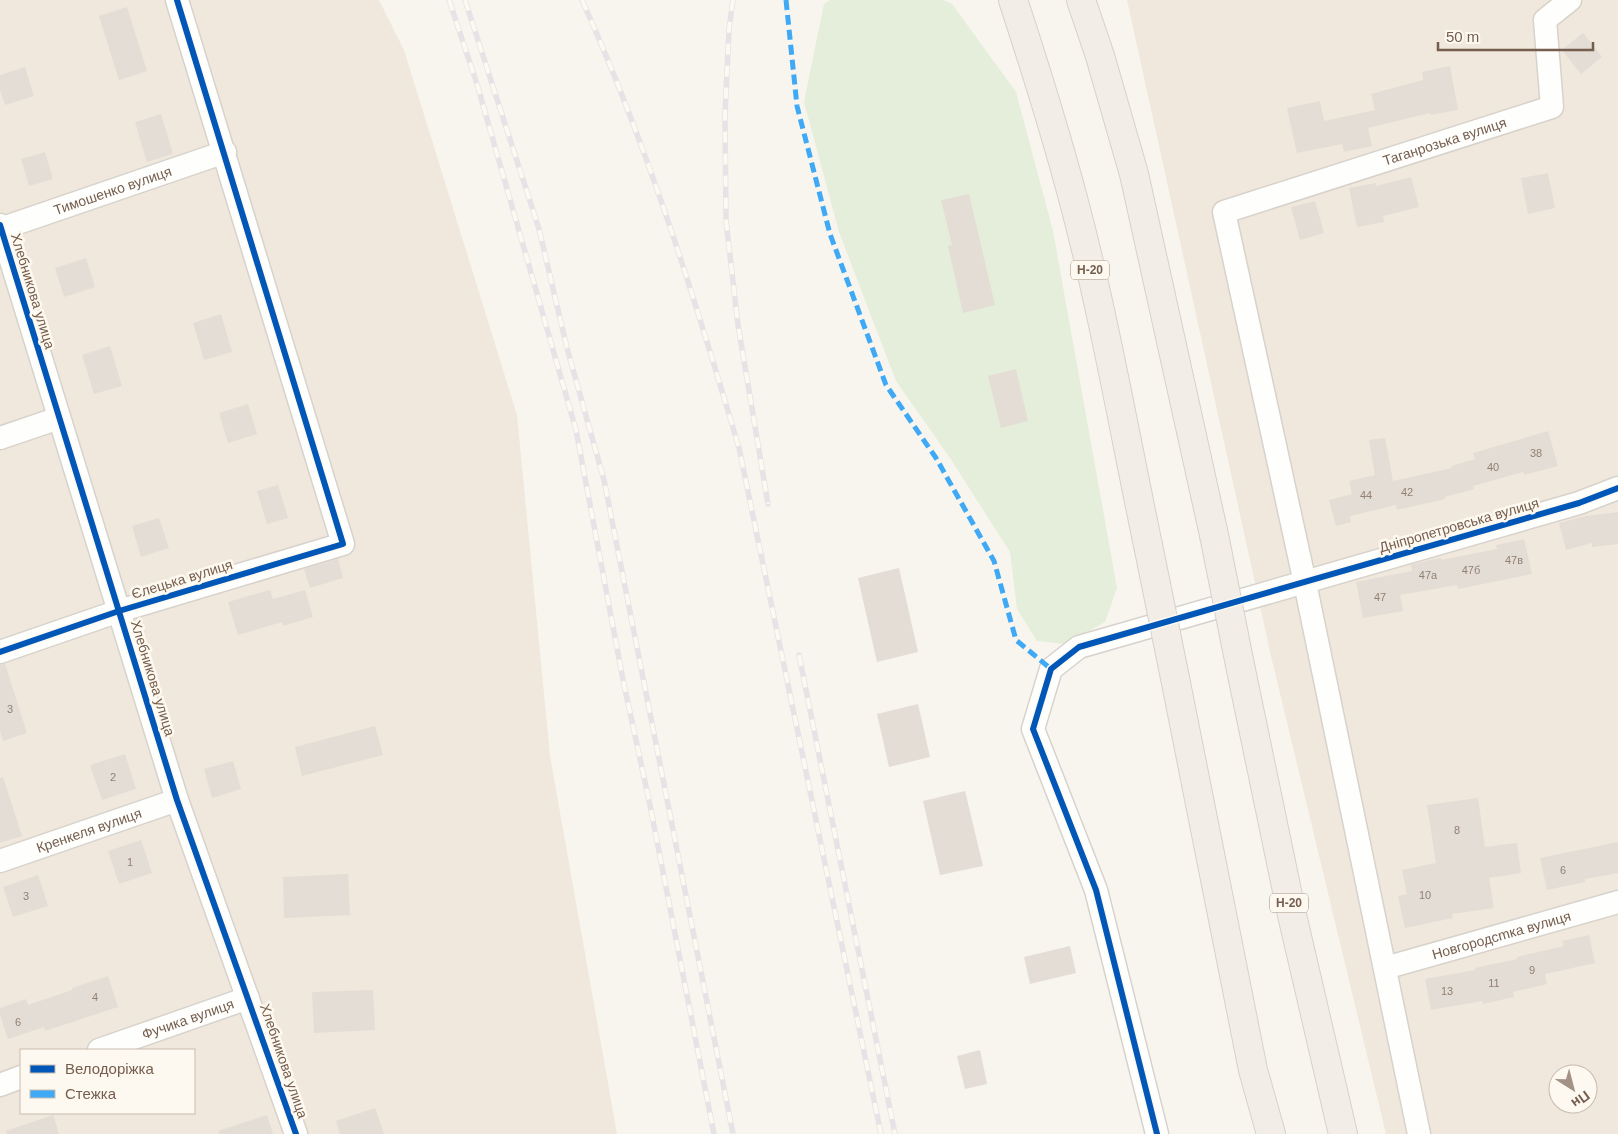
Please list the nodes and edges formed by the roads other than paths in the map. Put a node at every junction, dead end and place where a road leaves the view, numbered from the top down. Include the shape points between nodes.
1 (177, 0) edge
2 (1013, 0) edge
3 (1081, 0) edge
4 (1570, 0) edge
5 (1543, 10) edge
6 (224, 152) junction
7 (0, 227) edge
8 (59, 418) junction
9 (0, 438) edge
10 (1618, 488) edge
11 (1305, 583) junction
12 (119, 611) junction
13 (0, 652) edge
14 (177, 800) junction
15 (0, 860) edge
16 (1618, 902) edge
17 (1385, 968) junction
18 (248, 998) junction
19 (101, 1049) edge
20 (20, 1077) edge
21 (0, 1085) edge
22 (296, 1134) edge
23 (1157, 1134) edge
24 (1271, 1134) edge
25 (1344, 1134) edge
26 (1419, 1134) edge

1 - 6 street
2 - 24 main road, Н-20, bridge via 1074,203 1100,314 1253,1070
3 - 25 main road, Н-20, bridge via 1134,174 1214,535 1292,915
4 - 5 street, Таганрозька вулиця
5 - 11 street, Таганрозька вулиця via 1552,107 1224,212
6 - 7 street, Тимошенко вулиця
6 - 12 street, Єлецька вулиця via 343,544
7 - 8 street, Хлебникова улица
8 - 9 street
8 - 12 street, Хлебникова улица
10 - 11 street, Дніпропетровська вулиця via 1579,503
11 - 17 street
11 - 23 street, Дніпропетровська вулиця via 1080,647 1051,669 1032,729 1096,890
12 - 13 street, Єлецька вулиця
12 - 14 street, Хлебникова улица
14 - 15 street, Кренкеля вулиця
14 - 18 street, Хлебникова улица
16 - 17 street, Новгородсmка вулиця
17 - 26 street
18 - 19 street, Фучика вулиця
18 - 22 street, Хлебникова улица
20 - 21 street

